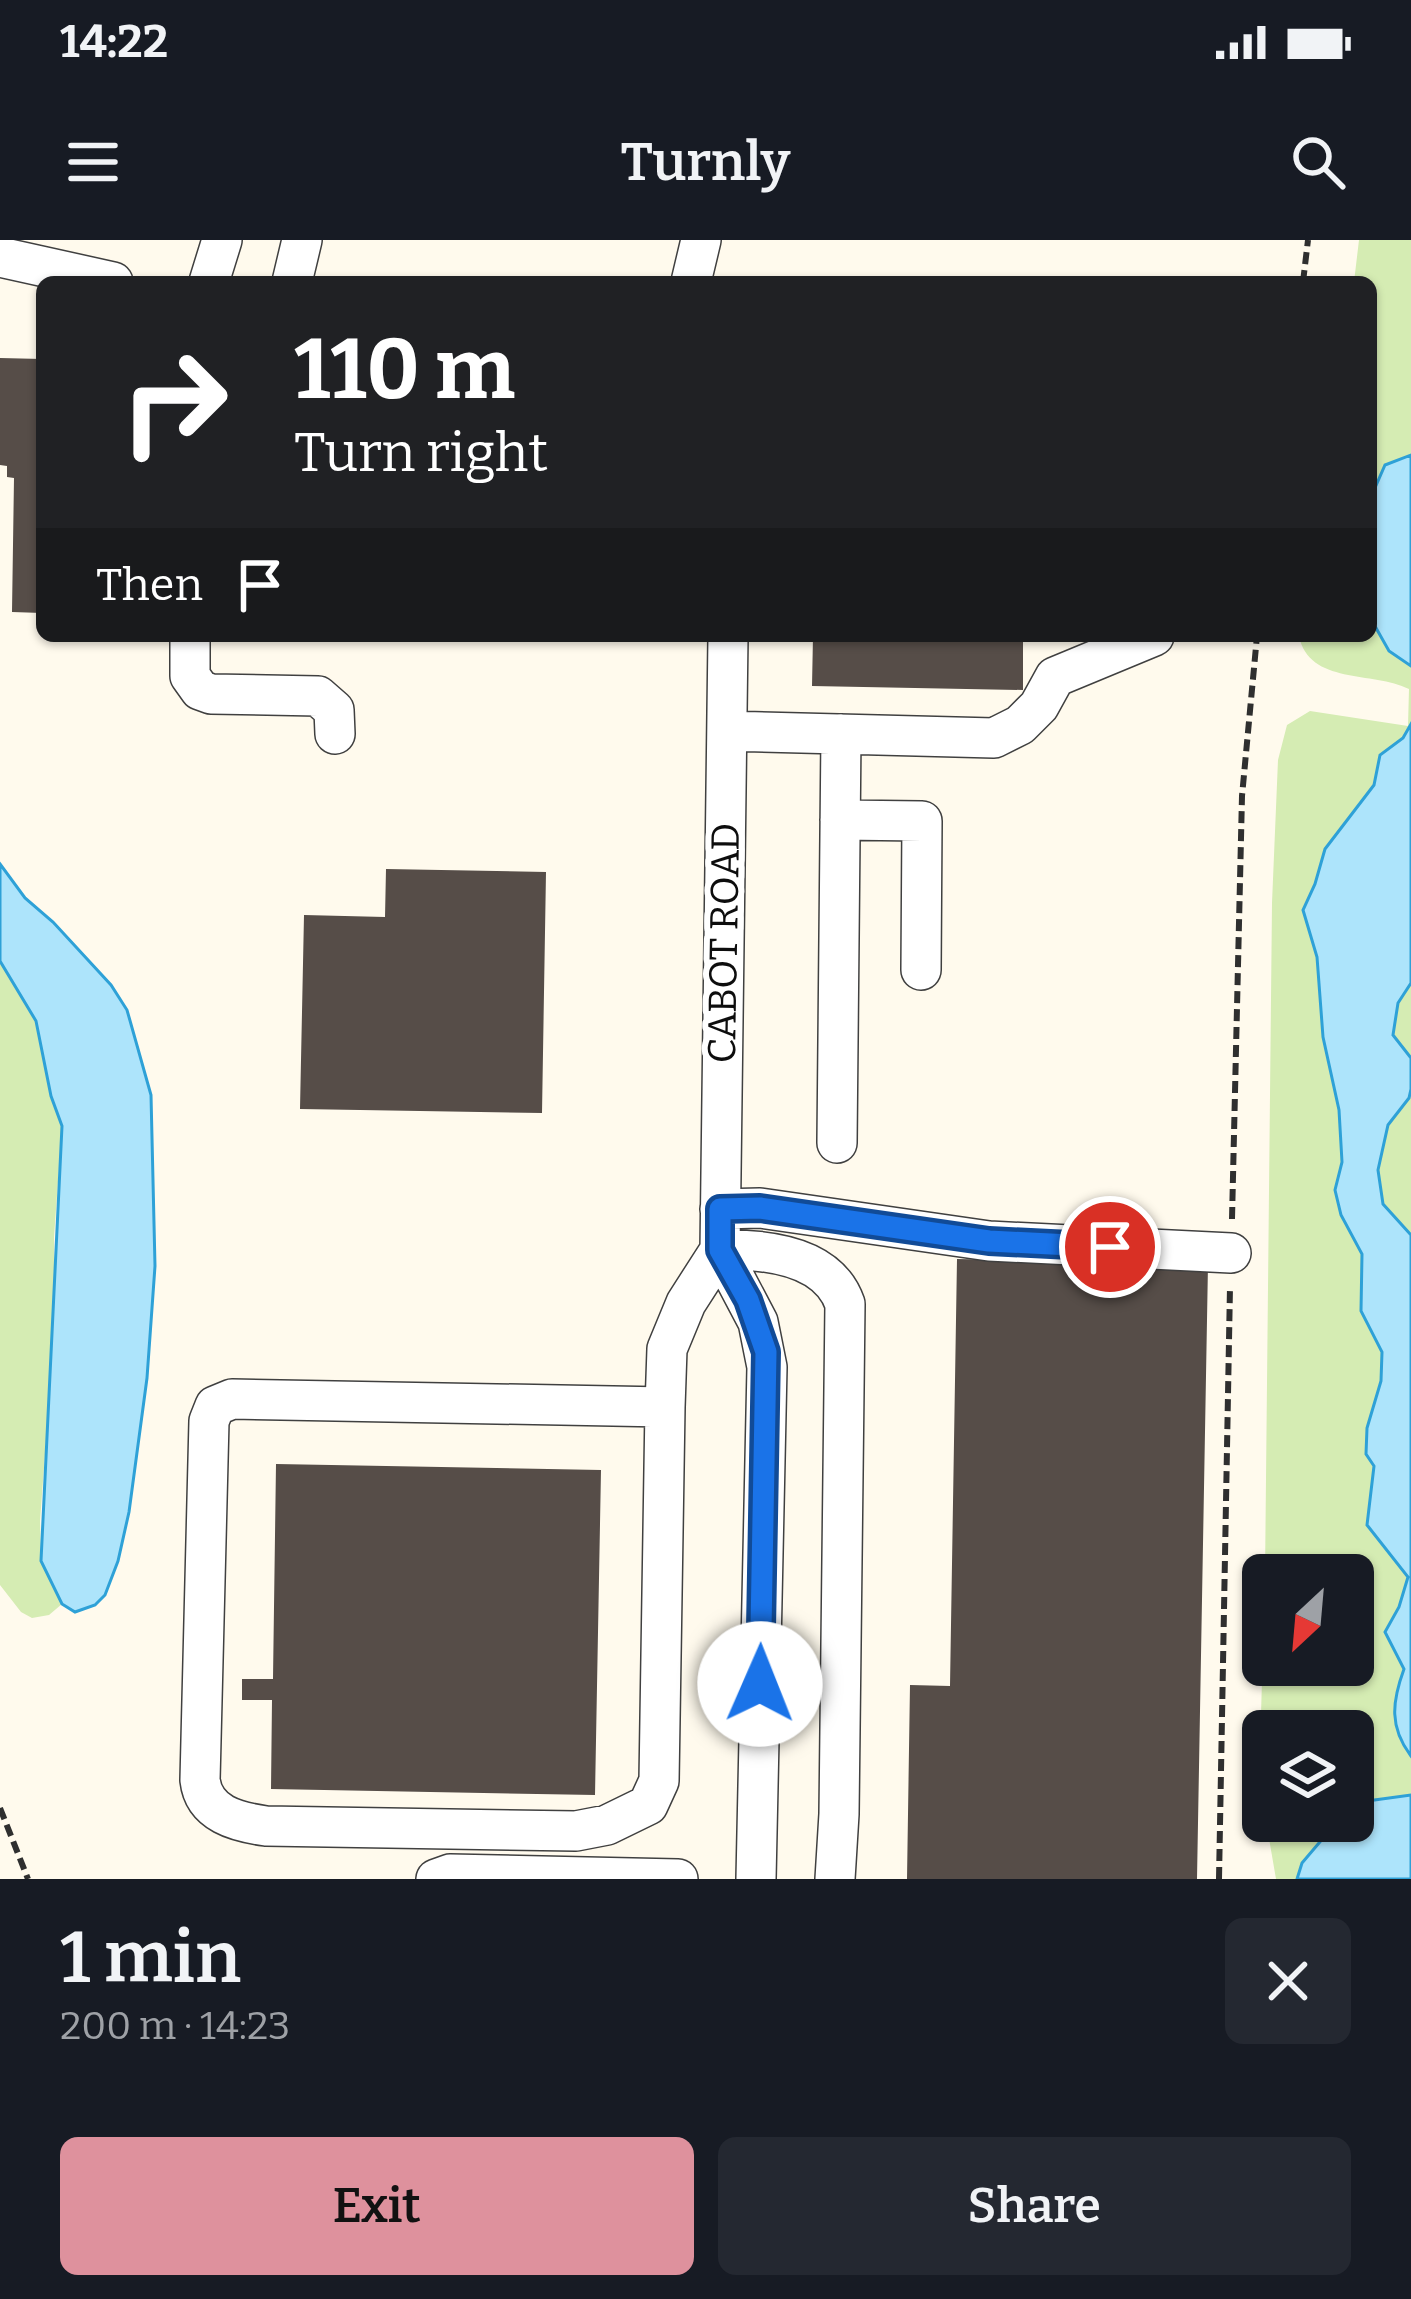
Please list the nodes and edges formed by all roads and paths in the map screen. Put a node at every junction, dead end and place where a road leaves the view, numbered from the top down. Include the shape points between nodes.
1 (222, 240) edge
2 (302, 240) edge
3 (701, 240) edge
4 (1308, 240) edge
5 (0, 257) edge
6 (85, 276) edge
7 (211, 276) edge
8 (293, 276) edge
9 (692, 276) edge
10 (1304, 276) edge
11 (190, 642) edge
12 (728, 642) edge
13 (1140, 642) edge
14 (727, 731) junction
15 (335, 734) dead end
16 (841, 734) junction
17 (840, 820) junction
18 (921, 970) dead end
19 (837, 1143) dead end
20 (720, 1209) junction
21 (720, 1250) junction
22 (1231, 1253) dead end
23 (665, 1407) junction
24 (0, 1808) edge
25 (28, 1879) edge
26 (436, 1879) edge
27 (678, 1879) edge
28 (757, 1879) edge
29 (835, 1879) edge

1 - 7 street
2 - 8 street
3 - 9 street
4 - 10 path
5 - 6 street
11 - 15 street via 190,676 200,690 318,696 334,710
12 - 14 street, CABOT ROAD
13 - 16 street via 1055,677 1030,716 994,738
14 - 16 street
14 - 20 street, CABOT ROAD
16 - 17 street
17 - 18 street via 922,821
17 - 19 street
20 - 21 street, CABOT ROAD
20 - 22 street via 989,1241
21 - 23 street via 667,1348
21 - 28 street via 758,1322 767,1367
21 - 29 street via 783,1255 830,1279 845,1304
23 - 23 street via 232,1399 215,1406 200,1780 211,1807 266,1826 576,1831 648,1805 659,1781
24 - 25 path
26 - 27 street

